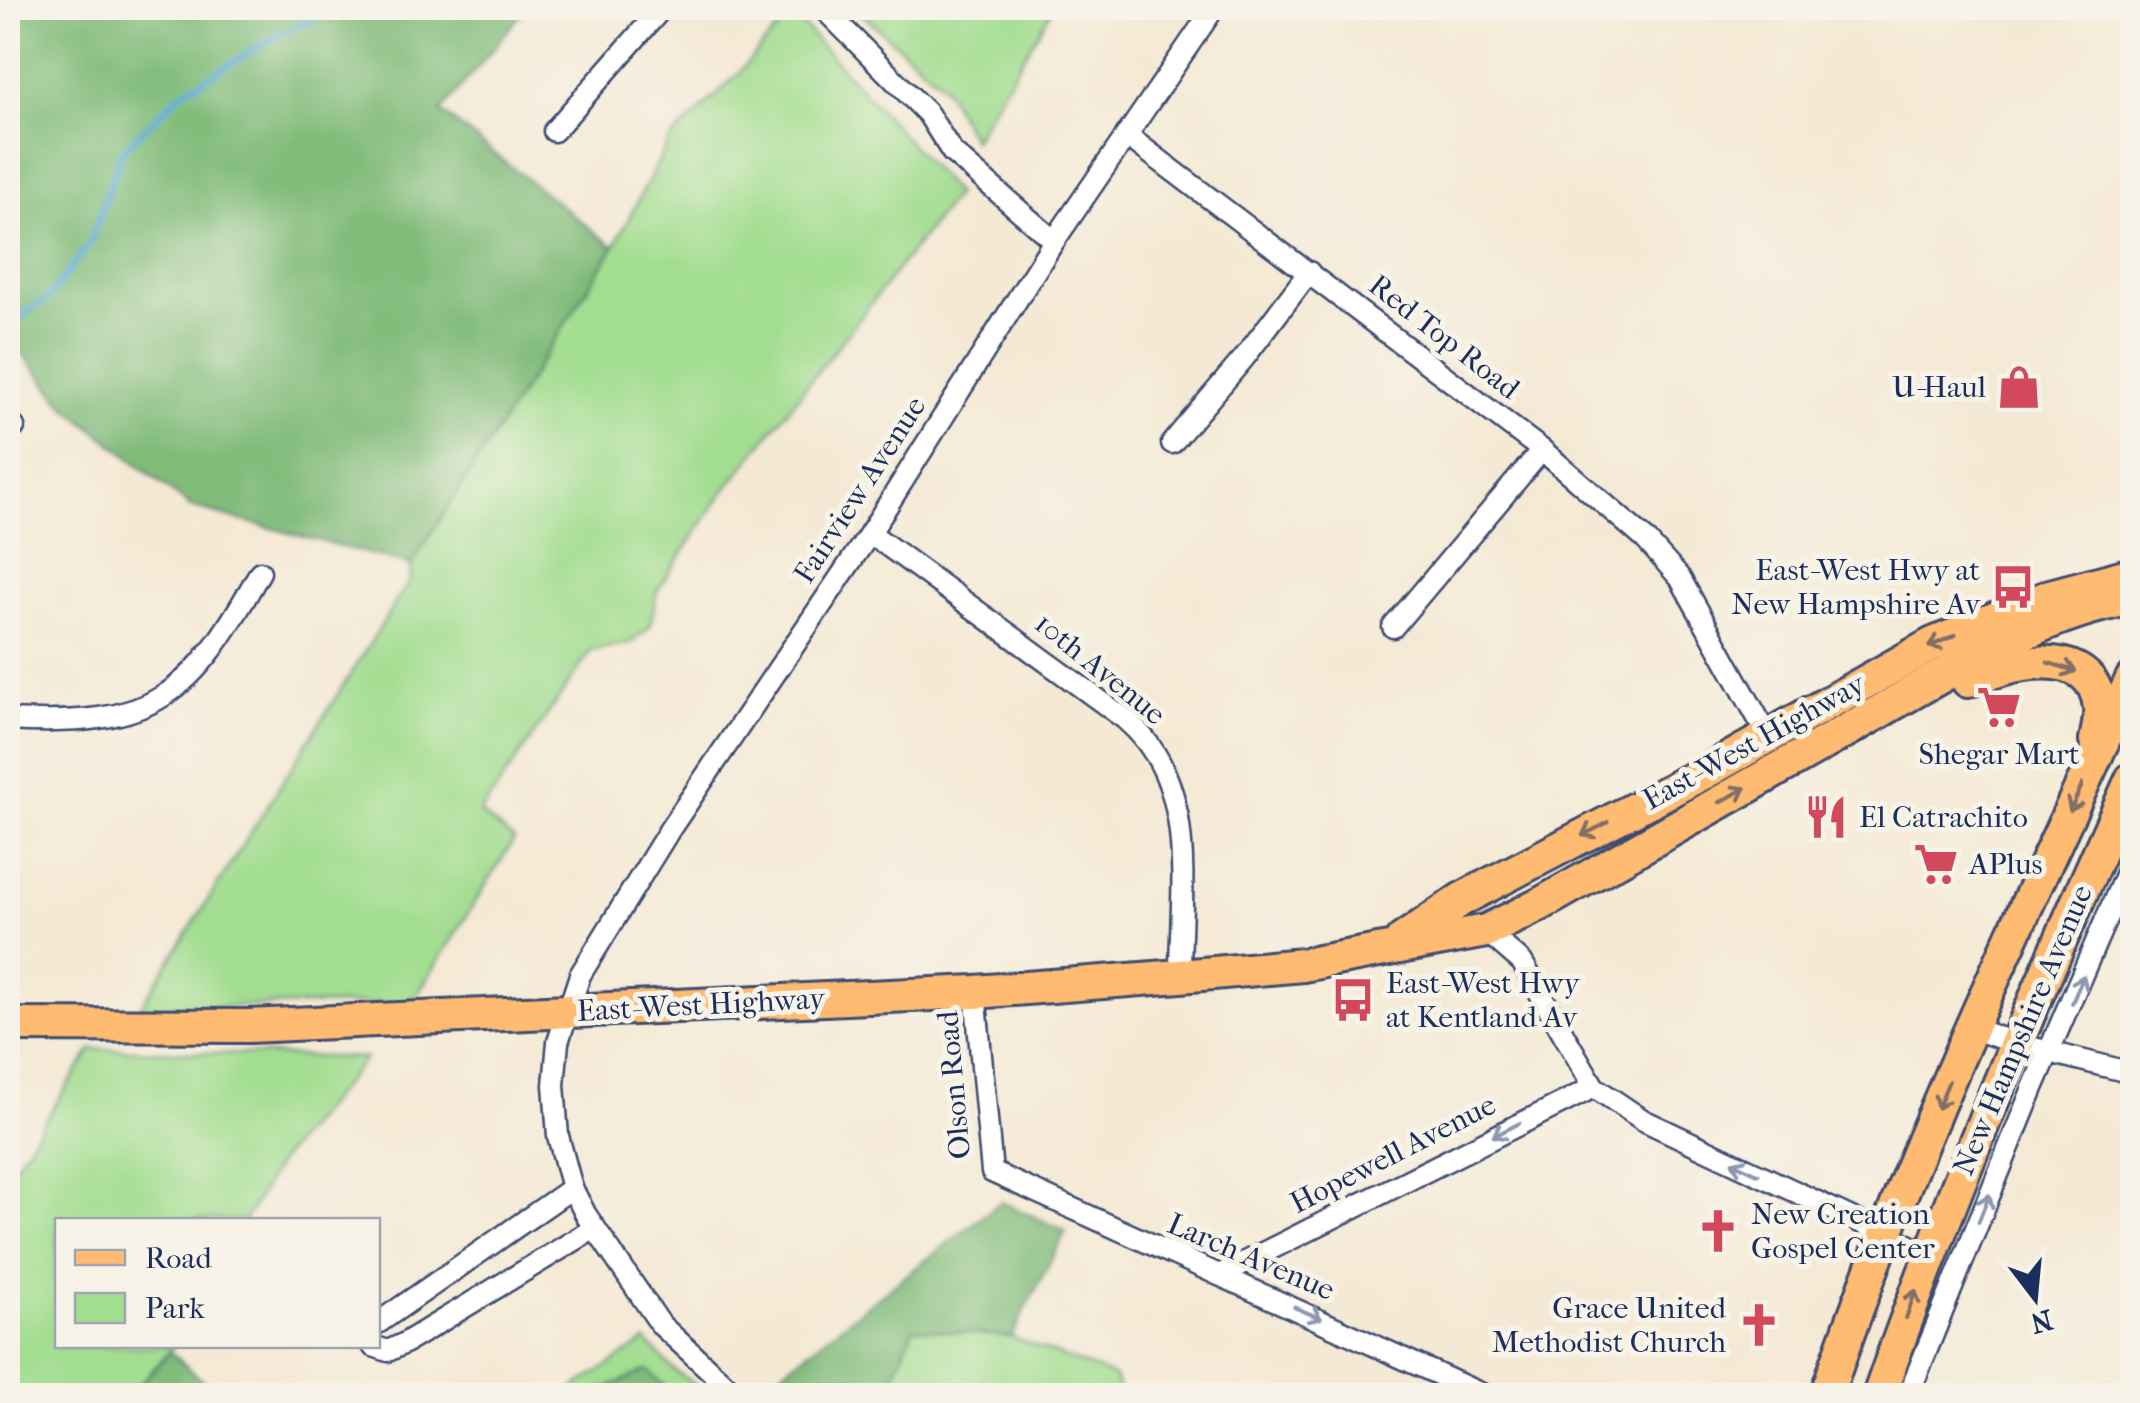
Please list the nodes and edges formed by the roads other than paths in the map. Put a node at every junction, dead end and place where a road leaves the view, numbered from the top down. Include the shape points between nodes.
1 (662, 8) edge
2 (823, 8) edge
3 (1214, 8) edge
4 (554, 131) dead end
5 (1126, 135) junction
6 (1054, 241) junction
7 (1309, 272) junction
8 (1172, 443) dead end
9 (1542, 450) junction
10 (870, 533) junction
11 (260, 572) dead end
12 (2132, 574) edge
13 (2132, 599) edge
14 (1393, 627) dead end
15 (2132, 678) edge
16 (1902, 698) junction
17 (8, 720) edge
18 (1769, 738) junction
19 (2094, 760) junction
20 (2131, 787) edge
21 (2132, 859) edge
22 (1486, 931) junction
23 (1392, 947) junction
24 (1180, 976) junction
25 (975, 992) junction
26 (568, 1010) junction
27 (8, 1025) edge
28 (1972, 1028) junction
29 (2014, 1043) junction
30 (2050, 1052) junction
31 (2132, 1072) edge
32 (1594, 1087) junction
33 (992, 1172) joint
34 (572, 1188) junction
35 (595, 1228) junction
36 (1885, 1234) junction
37 (1928, 1254) junction
38 (1219, 1275) junction
39 (380, 1322) edge
40 (379, 1348) edge
41 (726, 1385) dead end
42 (1486, 1396) edge
43 (1826, 1396) edge
44 (1879, 1396) edge
45 (1908, 1396) edge

1 - 4 street
2 - 6 street via 928,114 952,152
3 - 5 street, Fairview Avenue
5 - 6 street, Fairview Avenue
5 - 7 street, Red Top Road
6 - 10 street, Fairview Avenue
7 - 8 street
7 - 9 street, Red Top Road
9 - 14 street
9 - 18 street, Red Top Road via 1666,559
10 - 24 street, 10th Avenue via 1124,719 1154,751 1180,826
10 - 26 street, Fairview Avenue via 602,936
11 - 17 street via 205,662 168,693 87,721
12 -> 18 main road, East-West Highway via 2050,596 1934,644
13 - 16 main road, East-West Highway via 2032,630
15 - 19 main road, New Hampshire Avenue
16 -> 19 main road via 2059,662 2095,690 2100,709
22 -> 16 main road, East-West Highway
18 -> 23 main road, East-West Highway via 1462,899
19 -> 28 main road, New Hampshire Avenue
20 - 29 main road, New Hampshire Avenue
30 -> 21 street
22 - 23 main road, East-West Highway
22 - 32 street via 1522,962
23 - 24 main road, East-West Highway via 1303,965
24 - 25 main road, East-West Highway
25 - 26 main road, East-West Highway
25 - 33 street, Olson Road
26 - 27 main road, East-West Highway via 249,1026
26 - 34 street, Fairview Avenue via 554,1086
28 - 29 street
28 -> 36 main road, New Hampshire Avenue
29 - 30 street
29 - 37 main road, New Hampshire Avenue
30 - 31 street
45 -> 30 street
36 -> 32 street via 1644,1120
32 -> 38 street, Hopewell Avenue
33 - 38 street, Larch Avenue
34 - 35 street, Fairview Avenue
34 - 39 street
35 - 40 street via 406,1343
35 - 41 street, Fairview Avenue via 661,1325
36 - 37 street
36 - 43 main road, New Hampshire Avenue
44 -> 37 main road, New Hampshire Avenue
38 -> 42 street, Larch Avenue

